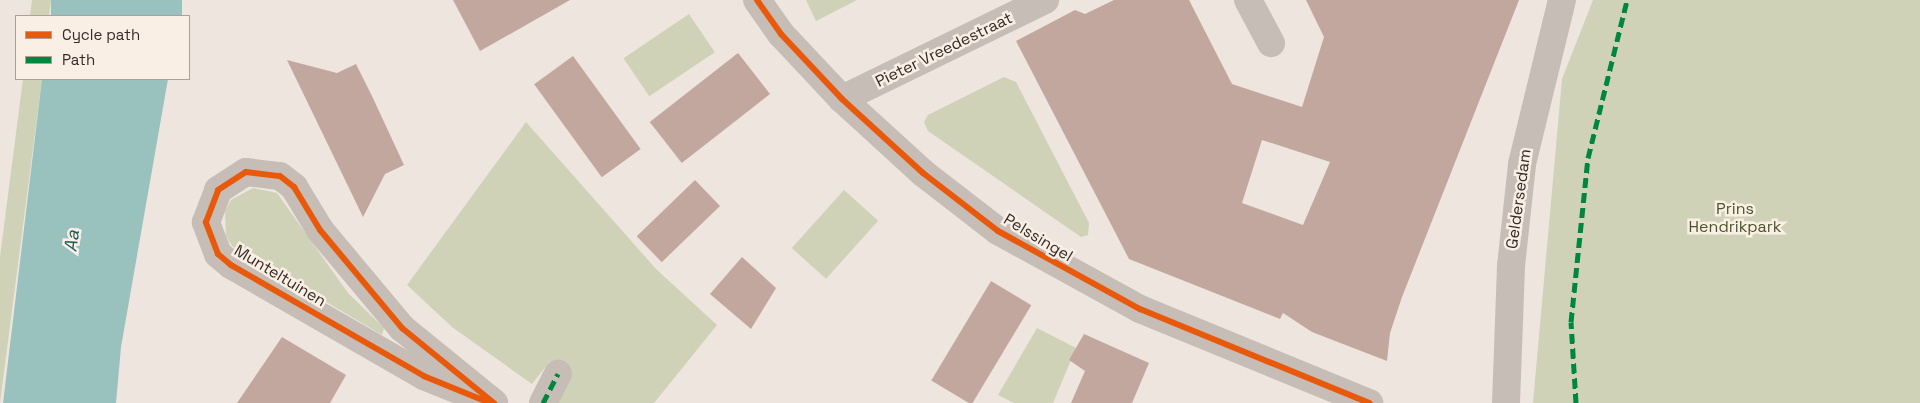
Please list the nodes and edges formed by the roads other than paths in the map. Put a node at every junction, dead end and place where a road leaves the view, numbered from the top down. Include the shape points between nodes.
1 (757, 0) edge
2 (1046, 0) edge
3 (1248, 0) edge
4 (1562, 0) edge
5 (1271, 43) dead end
6 (842, 99) junction
7 (558, 374) dead end
8 (490, 403) edge
9 (494, 403) edge
10 (542, 403) edge
11 (1369, 403) edge
12 (1506, 403) edge

1 - 6 street, Pelssingel via 781,34
2 - 6 street, Pieter Vreedestraat
3 - 5 street
4 - 12 street, Geldersedam via 1522,164 1511,266
6 - 11 street, Pelssingel via 923,173 998,231 1087,283
7 - 10 street
8 - 9 street, Munteltuinen via 424,376 231,265 218,254 206,222 218,190 246,172 280,176 294,186 320,230 402,328

